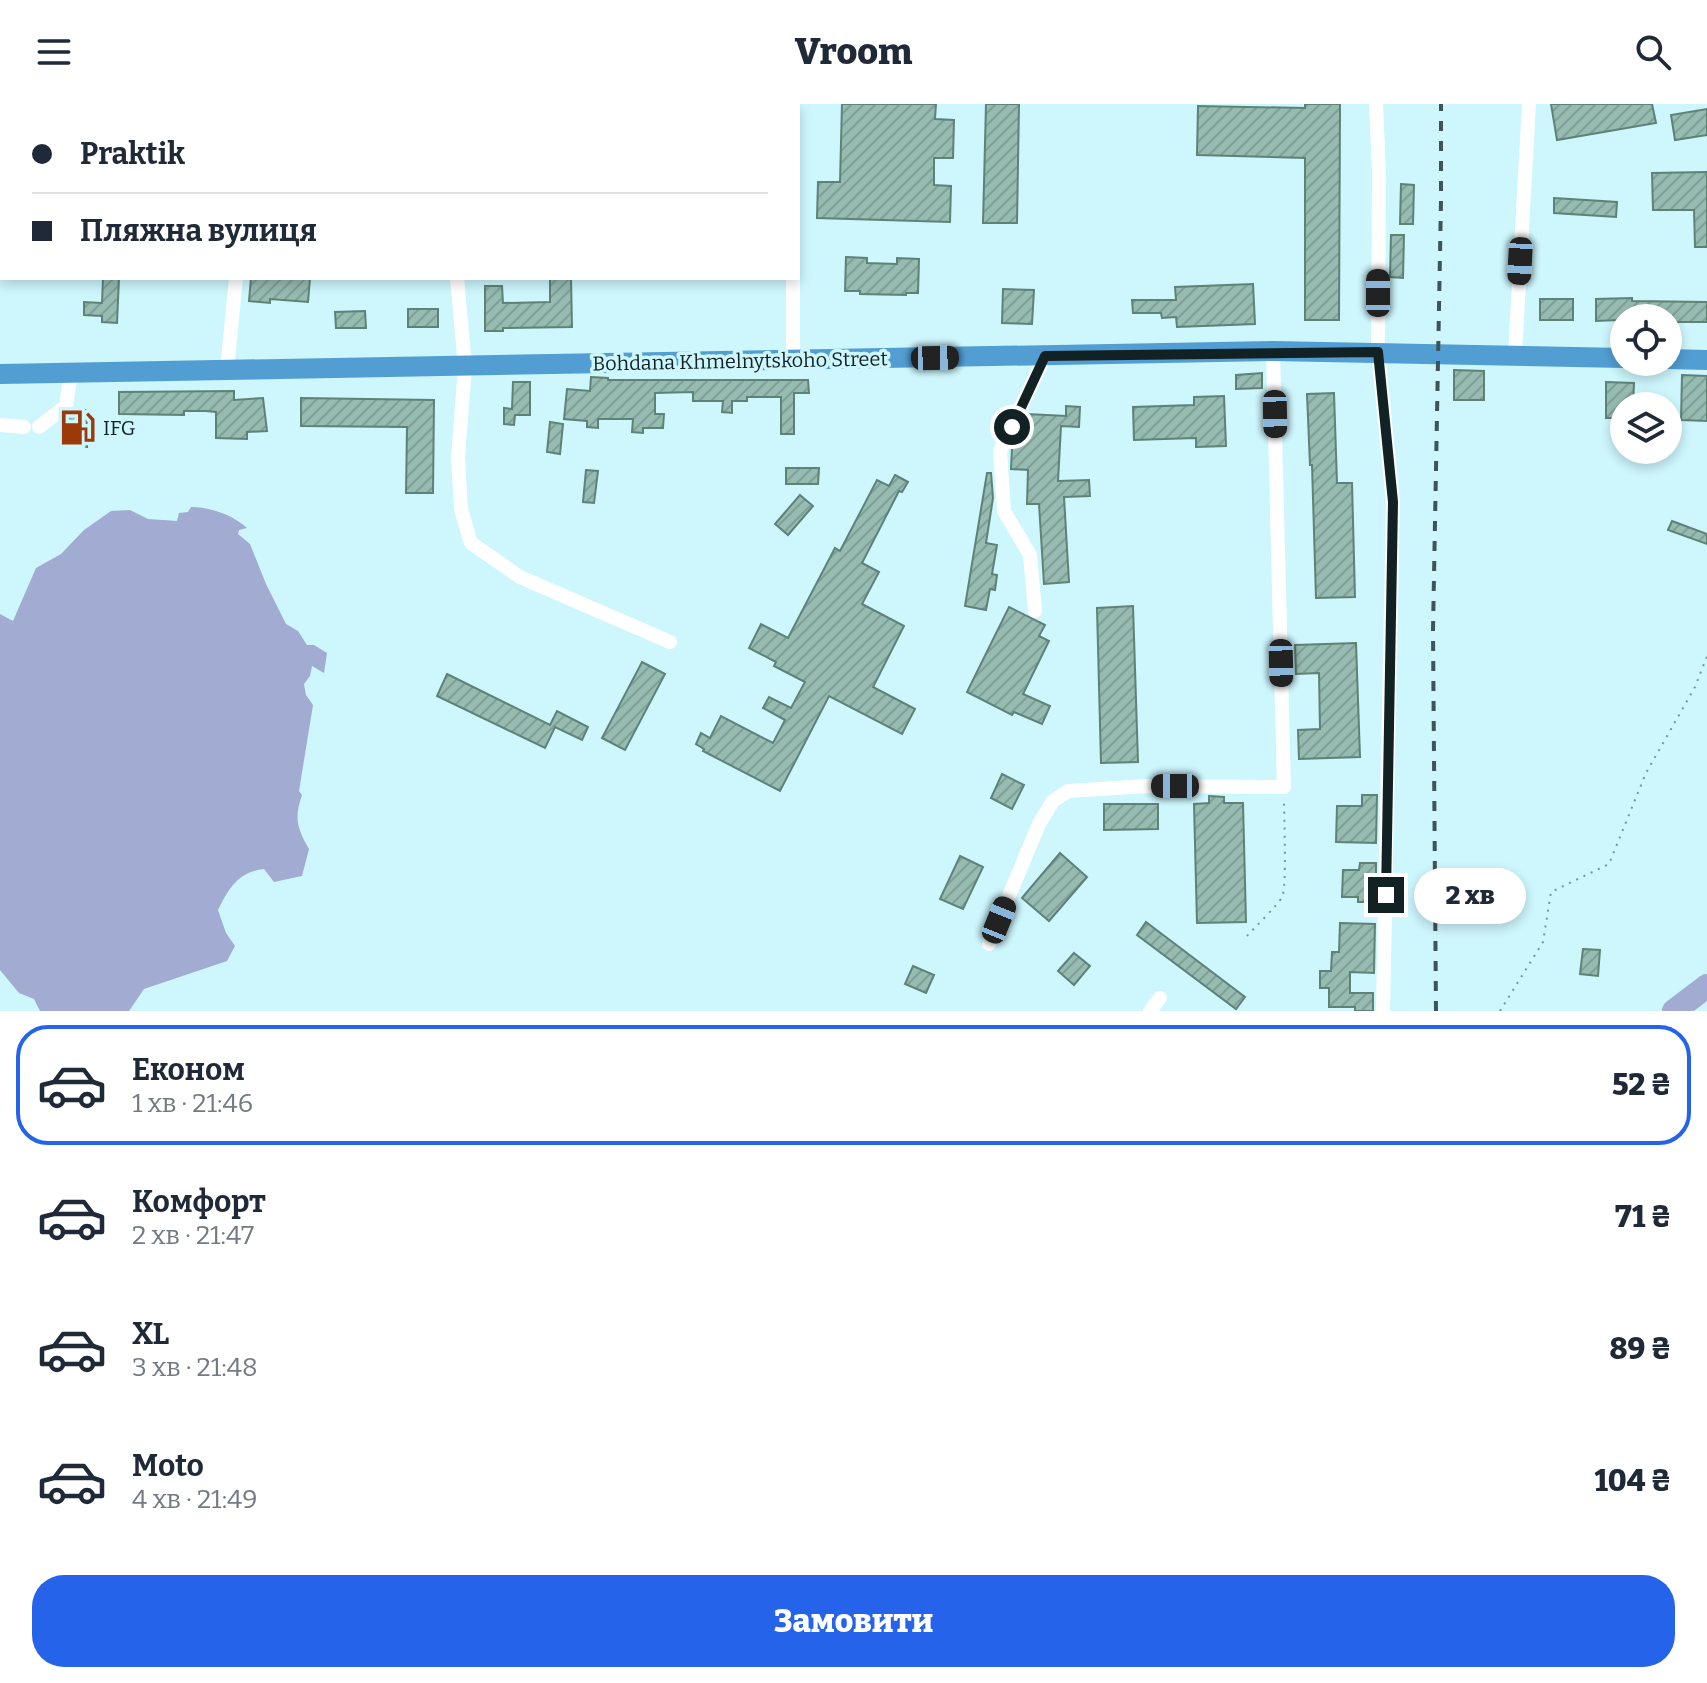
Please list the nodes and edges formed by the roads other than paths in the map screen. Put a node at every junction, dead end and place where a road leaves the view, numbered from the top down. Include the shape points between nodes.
1 (1376, 104) edge
2 (1529, 104) edge
3 (236, 280) edge
4 (457, 280) edge
5 (793, 280) edge
6 (1273, 351) junction
7 (1378, 352) junction
8 (1515, 355) junction
9 (1045, 356) junction
10 (1610, 358) edge
11 (1682, 359) edge
12 (793, 360) junction
13 (1707, 360) edge
14 (465, 366) junction
15 (227, 370) junction
16 (71, 373) junction
17 (0, 374) edge
18 (0, 425) edge
19 (1035, 611) dead end
20 (670, 642) dead end
21 (989, 944) dead end
22 (1160, 998) dead end
23 (1150, 1011) edge
24 (1383, 1011) edge

1 - 7 street
2 - 8 street
3 - 15 street
4 - 14 street
5 - 12 street
6 - 7 highway, Bohdana Khmelnytskoho Street
6 - 9 highway, Bohdana Khmelnytskoho Street
6 - 21 street via 1284,787 1068,791 1053,801 1039,824
7 - 8 highway, Bohdana Khmelnytskoho Street
7 - 24 street via 1393,502
8 - 10 highway, Bohdana Khmelnytskoho Street
9 - 12 highway, Bohdana Khmelnytskoho Street
9 - 19 street via 1000,451 1004,511 1030,555
11 - 13 highway
12 - 14 highway, Bohdana Khmelnytskoho Street
14 - 15 highway, Bohdana Khmelnytskoho Street
14 - 20 street via 458,457 461,509 471,543 520,577
15 - 16 highway, Bohdana Khmelnytskoho Street
16 - 17 highway, Bohdana Khmelnytskoho Street
16 - 18 street via 66,406 32,427
22 - 23 street

